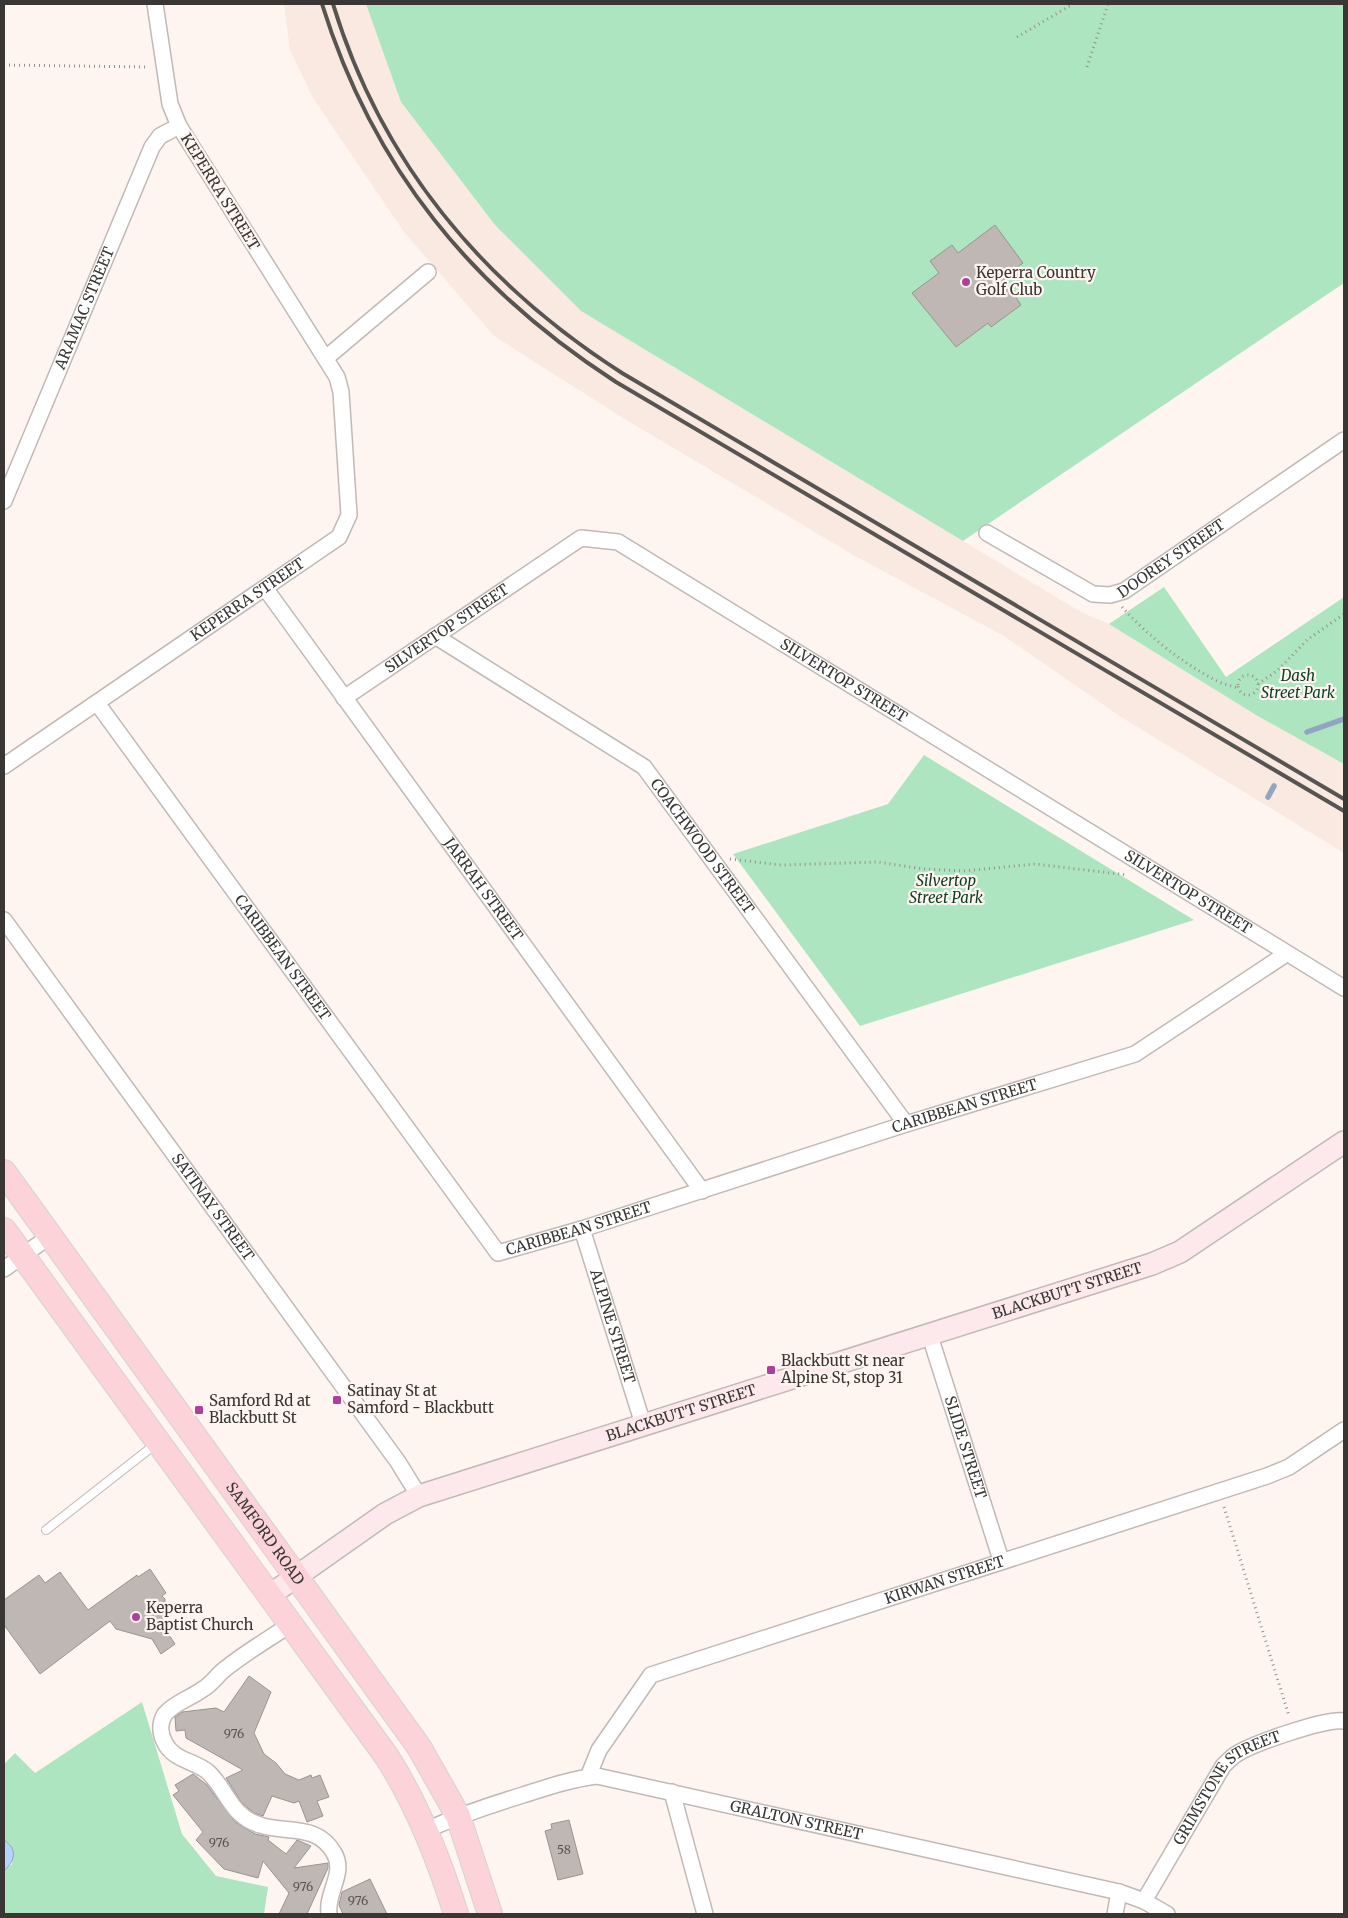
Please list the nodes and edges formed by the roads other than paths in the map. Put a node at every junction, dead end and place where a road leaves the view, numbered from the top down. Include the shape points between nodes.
1 (155, 4) edge
2 (179, 126) junction
3 (428, 272) dead end
4 (326, 358) junction
5 (1344, 440) edge
6 (4, 501) edge
7 (987, 533) dead end
8 (264, 588) junction
9 (435, 636) junction
10 (344, 698) junction
11 (97, 703) junction
12 (4, 766) edge
13 (4, 920) edge
14 (1286, 954) junction
15 (1344, 988) edge
16 (906, 1124) junction
17 (1344, 1142) edge
18 (4, 1172) edge
19 (702, 1192) junction
20 (582, 1229) junction
21 (4, 1230) edge
22 (50, 1236) junction
23 (13, 1262) edge
24 (929, 1333) junction
25 (643, 1424) junction
26 (1344, 1430) edge
27 (158, 1442) junction
28 (419, 1496) junction
29 (46, 1530) dead end
30 (1001, 1560) junction
31 (296, 1576) junction
32 (270, 1595) junction
33 (291, 1624) junction
34 (1344, 1720) edge
35 (588, 1777) junction
36 (672, 1792) junction
37 (458, 1816) junction
38 (426, 1830) junction
39 (1119, 1892) junction
40 (1144, 1902) junction
41 (329, 1914) edge
42 (456, 1914) edge
43 (490, 1914) edge
44 (705, 1914) edge
45 (1115, 1914) edge
46 (1168, 1914) edge

1 - 2 street, KEPERRA STREET via 170,104
2 - 4 street, KEPERRA STREET
2 - 6 street, ARAMAC STREET via 160,136 152,147
3 - 4 street
4 - 8 street, KEPERRA STREET via 341,392 349,515 340,537
5 - 7 street, DOOREY STREET via 1124,591 1110,595 1093,594
8 - 10 street, JARRAH STREET
8 - 11 street, KEPERRA STREET
9 - 10 street, SILVERTOP STREET
9 - 14 street, SILVERTOP STREET via 581,538 618,542
9 - 16 street, COACHWOOD STREET via 644,767
10 - 19 street, JARRAH STREET
11 - 12 street, KEPERRA STREET
11 - 20 street, CARIBBEAN STREET via 498,1253
13 - 28 street, SATINAY STREET via 392,1454
14 - 15 street, SILVERTOP STREET
14 - 16 street, CARIBBEAN STREET via 1135,1054
16 - 19 street, CARIBBEAN STREET
17 - 24 street, BLACKBUTT STREET via 1180,1252 1152,1264
18 - 22 main road, SAMFORD ROAD
19 - 20 street, CARIBBEAN STREET
20 - 25 street, ALPINE STREET
21 - 23 main road
22 - 23 street
22 - 31 main road, SAMFORD ROAD
23 - 27 main road
24 - 25 street, BLACKBUTT STREET
24 - 30 street, SLIDE STREET
25 - 28 street, BLACKBUTT STREET
26 - 30 street, KIRWAN STREET via 1289,1467 1274,1473
27 - 29 lane
27 - 32 main road
28 - 31 street, BLACKBUTT STREET via 385,1514
30 - 35 street, KIRWAN STREET via 651,1675 599,1750
31 - 32 street, BLACKBUTT STREET
31 - 37 main road, SAMFORD ROAD via 419,1747
32 - 33 main road
33 - 38 main road via 392,1765
33 - 41 street via 224,1669 203,1690 173,1707 165,1715 161,1734 172,1753 210,1774 228,1803 257,1825 302,1829 330,1846 339,1864 328,1901
34 - 40 street, GRIMSTONE STREET via 1272,1739 1235,1755 1223,1766
35 - 36 street, GRALTON STREET via 606,1777
35 - 37 street, GRALTON STREET
36 - 39 street, GRALTON STREET
36 - 44 street
37 - 38 street, GRALTON STREET
37 - 43 main road, SAMFORD ROAD
38 - 42 main road
39 - 40 street, GRALTON STREET
39 - 45 street
40 - 46 street, GRALTON STREET

